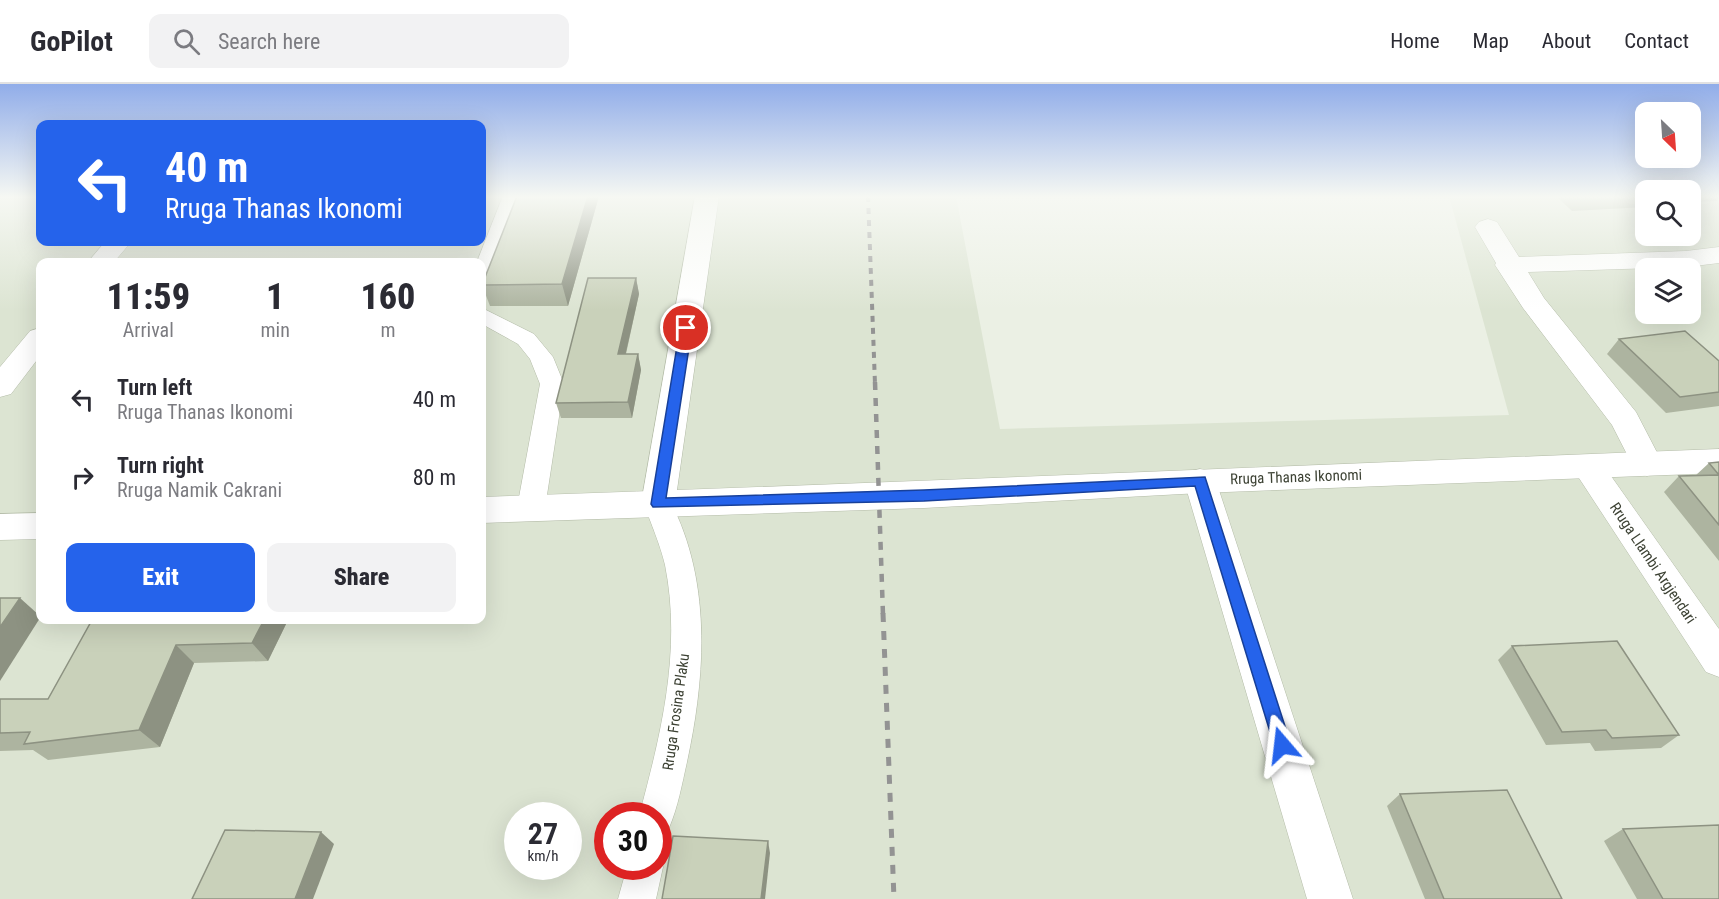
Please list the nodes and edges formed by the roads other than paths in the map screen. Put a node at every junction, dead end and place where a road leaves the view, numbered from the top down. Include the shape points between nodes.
1 (499, 234) edge
2 (701, 234) edge
3 (1492, 234) edge
4 (115, 246) edge
5 (1719, 255) edge
6 (104, 258) edge
7 (1508, 265) junction
8 (486, 268) edge
9 (486, 317) edge
10 (36, 342) edge
11 (0, 387) edge
12 (1719, 461) edge
13 (1647, 464) junction
14 (1588, 467) junction
15 (1200, 481) junction
16 (658, 504) junction
17 (531, 508) junction
18 (486, 510) edge
19 (36, 526) edge
20 (0, 527) edge
21 (1719, 660) edge
22 (660, 802) edge
23 (642, 880) edge
24 (637, 899) edge
25 (1330, 899) edge

1 - 8 lane
2 - 16 street
3 - 7 street
4 - 6 street
5 - 7 street
7 - 13 street via 1625,420
9 - 17 lane via 526,339 541,357 552,384
10 - 11 street
12 - 13 street, Rruga Thanas Ikonomi
13 - 14 street, Rruga Thanas Ikonomi
14 - 15 street, Rruga Thanas Ikonomi
14 - 21 street, Rruga Llambi Argjendari
15 - 16 street, Rruga Thanas Ikonomi
15 - 25 street
16 - 17 street, Rruga Thanas Ikonomi
16 - 22 lane, Rruga Frosina Plaku via 679,565 688,630 683,689
17 - 18 street, Rruga Thanas Ikonomi
19 - 20 street
23 - 24 lane

